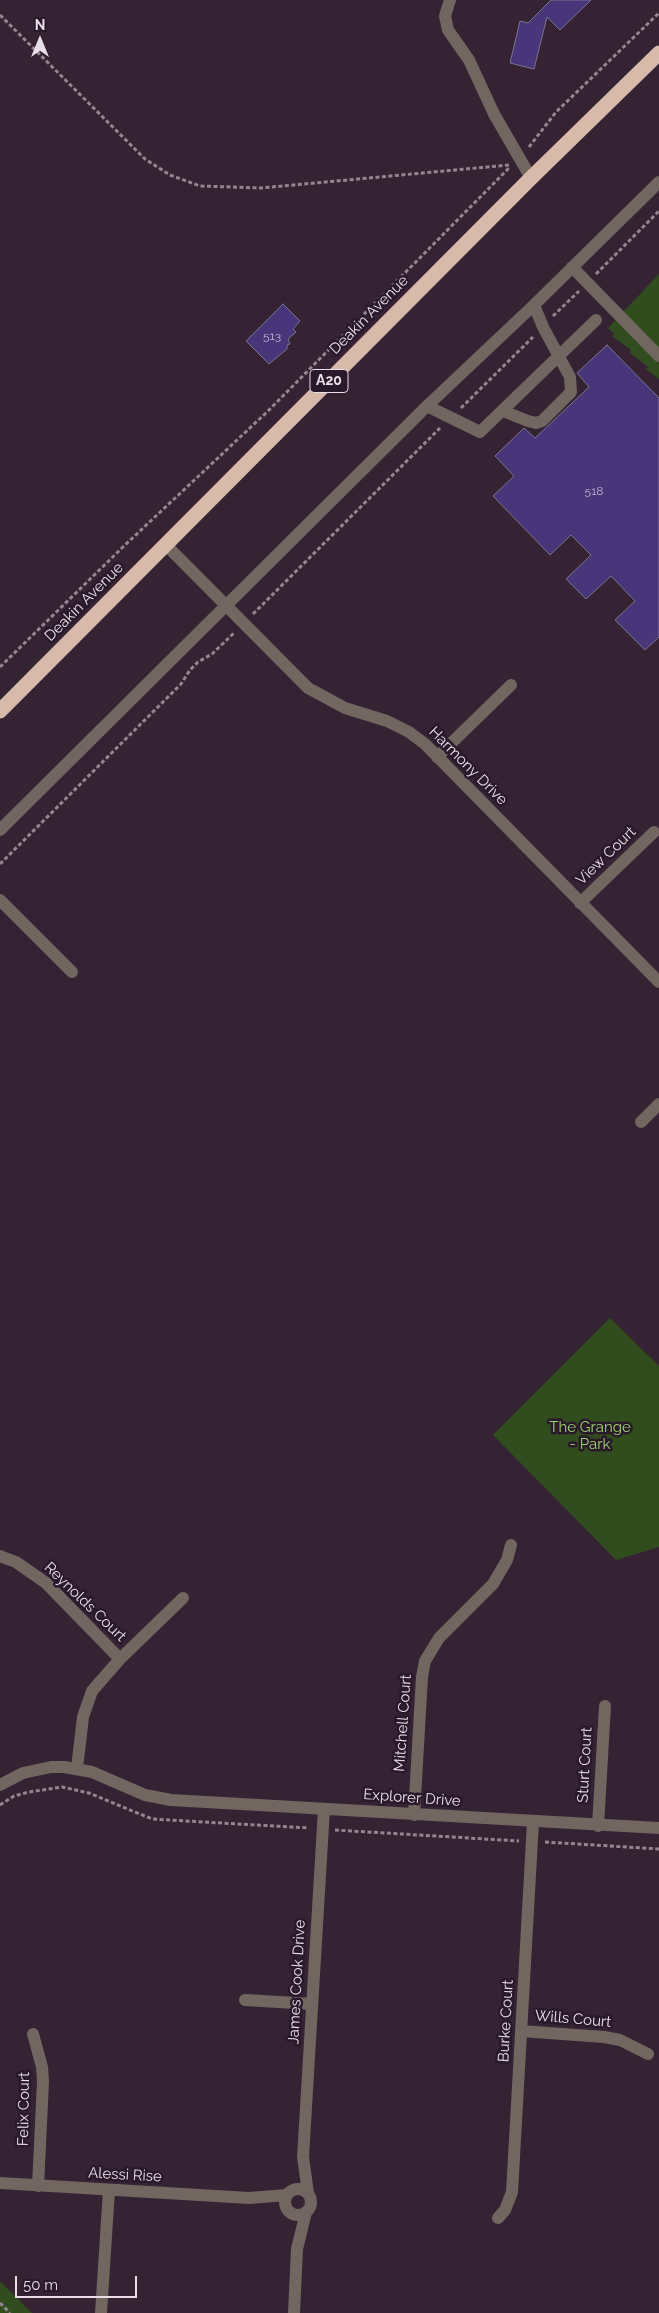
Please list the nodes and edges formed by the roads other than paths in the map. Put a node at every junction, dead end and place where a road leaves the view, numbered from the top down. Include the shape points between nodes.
1 (450, 0) edge
2 (659, 53) edge
3 (531, 178) junction
4 (659, 182) edge
5 (572, 267) junction
6 (534, 305) junction
7 (596, 320) dead end
8 (558, 355) junction
9 (659, 356) edge
10 (428, 406) junction
11 (503, 411) junction
12 (166, 545) junction
13 (226, 606) junction
14 (511, 685) dead end
15 (0, 710) edge
16 (437, 757) junction
17 (0, 830) edge
18 (654, 832) dead end
19 (0, 900) edge
20 (580, 903) junction
21 (72, 972) dead end
22 (659, 982) edge
23 (659, 1104) edge
24 (641, 1122) dead end
25 (511, 1545) dead end
26 (0, 1556) edge
27 (183, 1598) dead end
28 (120, 1659) junction
29 (605, 1706) dead end
30 (77, 1768) junction
31 (0, 1785) edge
32 (324, 1809) junction
33 (414, 1815) junction
34 (533, 1822) junction
35 (598, 1826) junction
36 (656, 1829) edge
37 (245, 2000) dead end
38 (312, 2004) junction
39 (521, 2031) junction
40 (33, 2034) dead end
41 (648, 2054) dead end
42 (303, 2157) junction
43 (0, 2183) edge
44 (38, 2186) junction
45 (109, 2190) junction
46 (308, 2193) junction
47 (289, 2201) junction
48 (306, 2212) junction
49 (498, 2218) dead end
50 (298, 2249) junction
51 (101, 2313) edge
52 (294, 2313) edge

1 - 3 street via 445,16 448,30 469,60 515,162
2 - 3 highway, Deakin Avenue / A20
3 - 12 highway, Deakin Avenue / A20
4 - 5 street
5 - 6 street
5 - 9 street
6 - 8 street
6 - 10 street
7 - 8 street
8 - 11 street
8 - 11 street via 570,377 571,392 567,397 542,421
10 - 11 street via 480,432
10 - 13 street
12 - 13 street, Harmony Drive
12 - 15 highway, Deakin Avenue / A20
13 - 16 street, Harmony Drive via 308,688 345,708 388,721 409,732
13 - 17 street
14 - 16 street
16 - 20 street, Harmony Drive
18 - 20 street, View Court
19 - 21 street
20 - 22 street, Harmony Drive
23 - 24 street
25 - 33 street, Mitchell Court via 507,1560 493,1584 438,1638 424,1662
26 - 28 street, Reynolds Court via 16,1562 46,1583
27 - 28 street
28 - 30 street via 92,1691 87,1702
29 - 35 street, Sturt Court
30 - 31 street, Explorer Drive via 51,1767 23,1773
30 - 32 street, Explorer Drive via 146,1795 172,1800
32 - 33 street, Explorer Drive
32 - 38 street, James Cook Drive
33 - 34 street, Explorer Drive
34 - 35 street, Explorer Drive
34 - 39 street, Burke Court
35 - 36 street, Explorer Drive
37 - 38 street
38 - 42 street, James Cook Drive
39 - 41 street, Wills Court via 604,2037 620,2040
39 - 49 street, Burke Court via 512,2192
40 - 44 street, Felix Court via 44,2082
42 - 46 street, James Cook Drive
42 - 47 street, James Cook Drive
43 - 44 street, Alessi Rise
44 - 45 street, Alessi Rise
45 - 47 street, Alessi Rise
45 - 51 street
46 - 47 street via 301,2189
46 - 48 street, James Cook Drive via 311,2204
47 - 48 street via 298,2215
47 - 50 street, James Cook Drive
48 - 50 street, James Cook Drive
50 - 52 street, James Cook Drive

